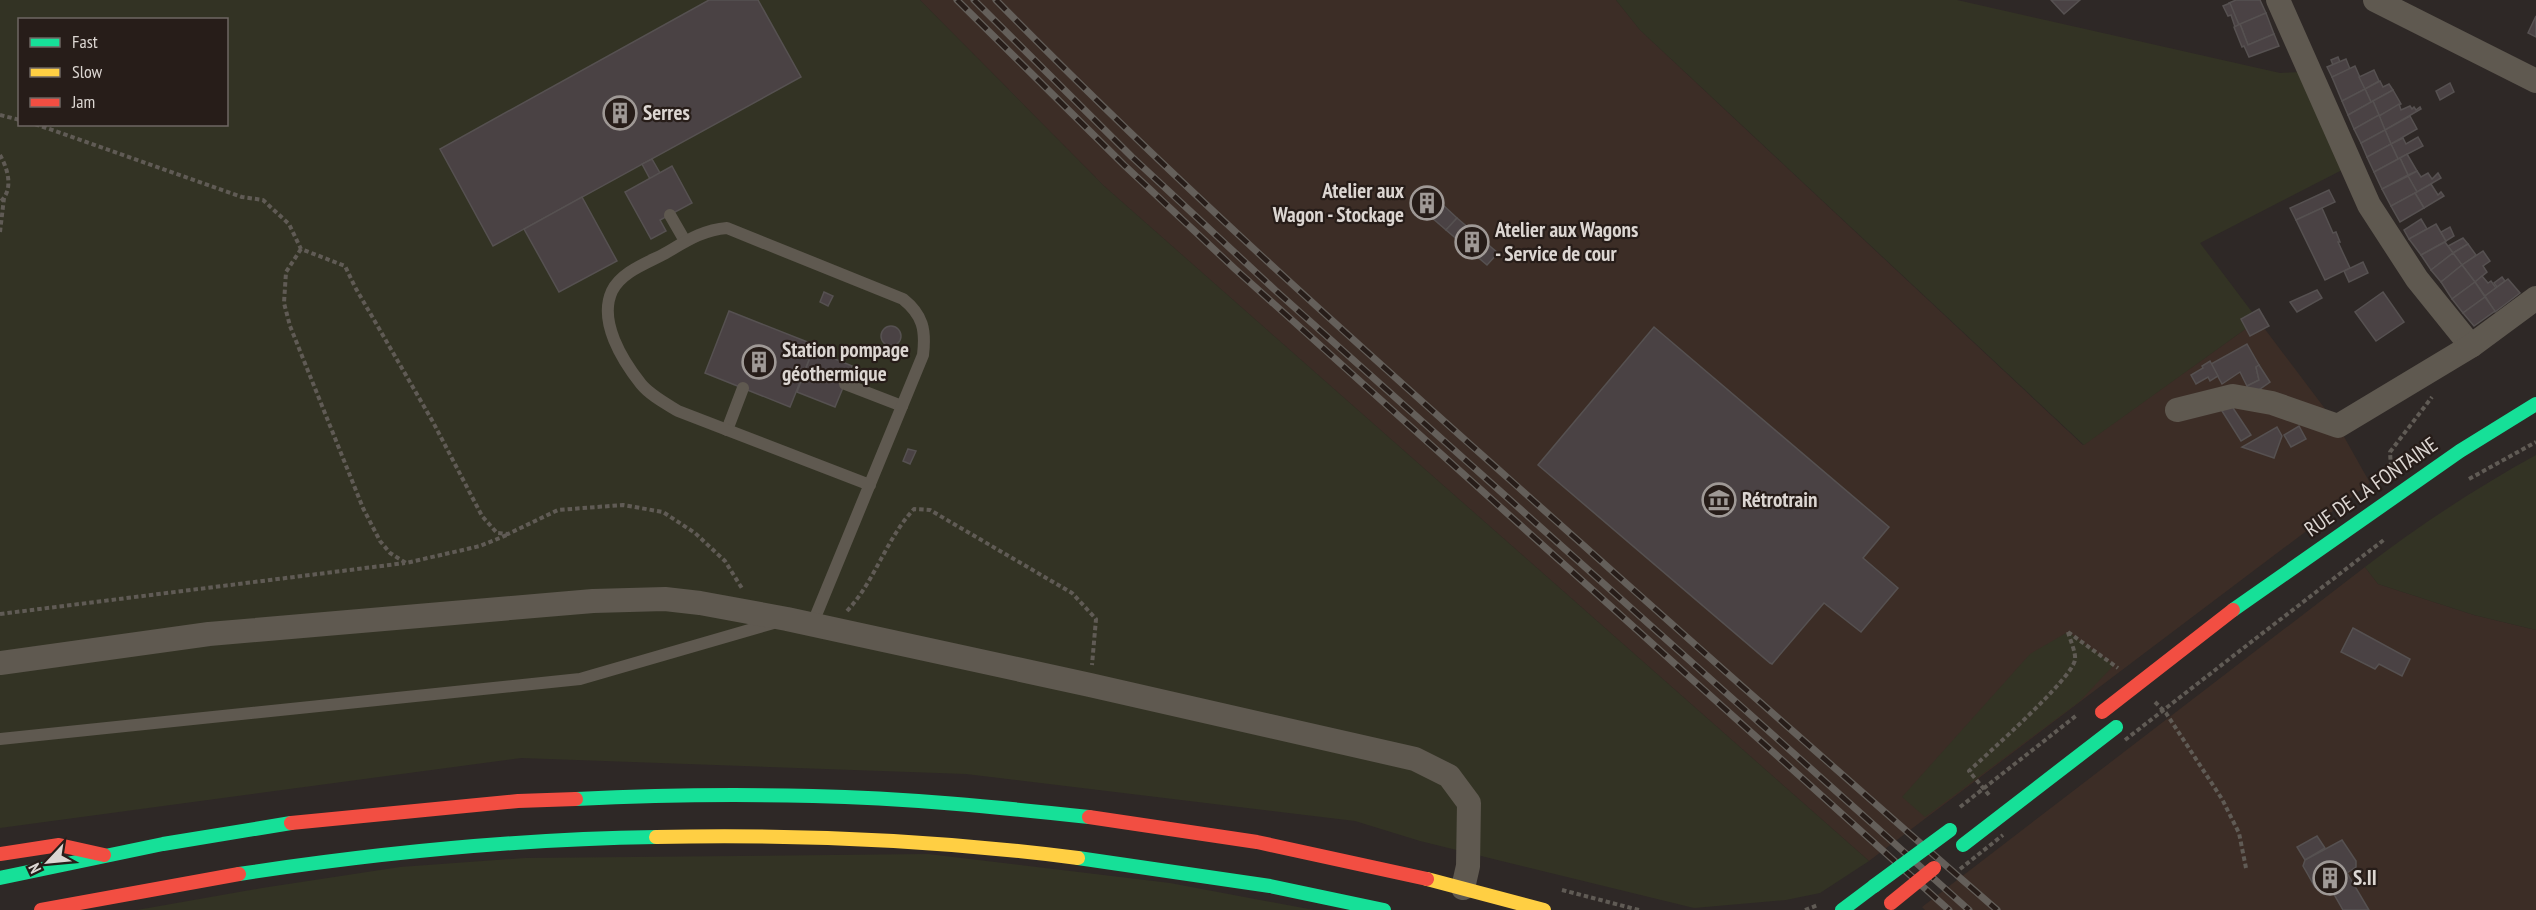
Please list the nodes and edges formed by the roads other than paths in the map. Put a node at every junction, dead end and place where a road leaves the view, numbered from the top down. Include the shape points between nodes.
1 (2278, 0) edge
2 (2375, 0) edge
3 (2536, 81) edge
4 (670, 215) dead end
5 (685, 241) junction
6 (2536, 298) edge
7 (2471, 346) junction
8 (845, 384) dead end
9 (743, 388) dead end
10 (2536, 404) edge
11 (902, 406) junction
12 (2177, 410) dead end
13 (727, 430) junction
14 (2439, 483) dead end
15 (870, 485) junction
16 (2385, 529) road end
17 (787, 619) junction
18 (821, 627) junction
19 (0, 663) edge
20 (2093, 713) road end
21 (2121, 723) dead end
22 (0, 739) edge
23 (1955, 821) road end
24 (0, 854) edge
25 (104, 855) junction
26 (0, 878) edge
27 (1463, 888) junction
28 (1888, 907) edge
29 (41, 910) edge
30 (1384, 910) edge
31 (1544, 910) edge
32 (1842, 910) edge

1 - 7 street via 2369,206 2417,279
2 - 3 street
4 - 5 lane
5 - 11 lane via 715,229 738,231 903,299 922,320 926,336 923,355
5 - 13 lane via 623,277 610,298 609,323 615,342 641,385 678,411
6 - 7 street
7 - 12 street via 2338,426 2272,403 2233,396
8 - 11 lane
9 - 13 lane
10 - 20 main road, RUE DE LA FONTAINE, bridge via 2401,492
11 - 15 lane
13 - 15 lane
14 - 16 main road
15 - 18 lane
17 - 18 street
17 - 19 street via 665,599 593,601 209,634
17 - 22 lane via 580,679
18 - 27 street via 1415,759 1449,776 1469,803 1468,866
21 - 28 main road, bridge
23 - 32 main road, bridge
24 - 25 main road via 59,845
25 - 26 main road
25 - 27 main road via 265,826 416,809 505,801 743,794 872,798 1082,817 1248,842
27 - 31 main road
29 - 30 main road via 155,886 331,859 510,841 667,834 809,836 997,848 1233,880

